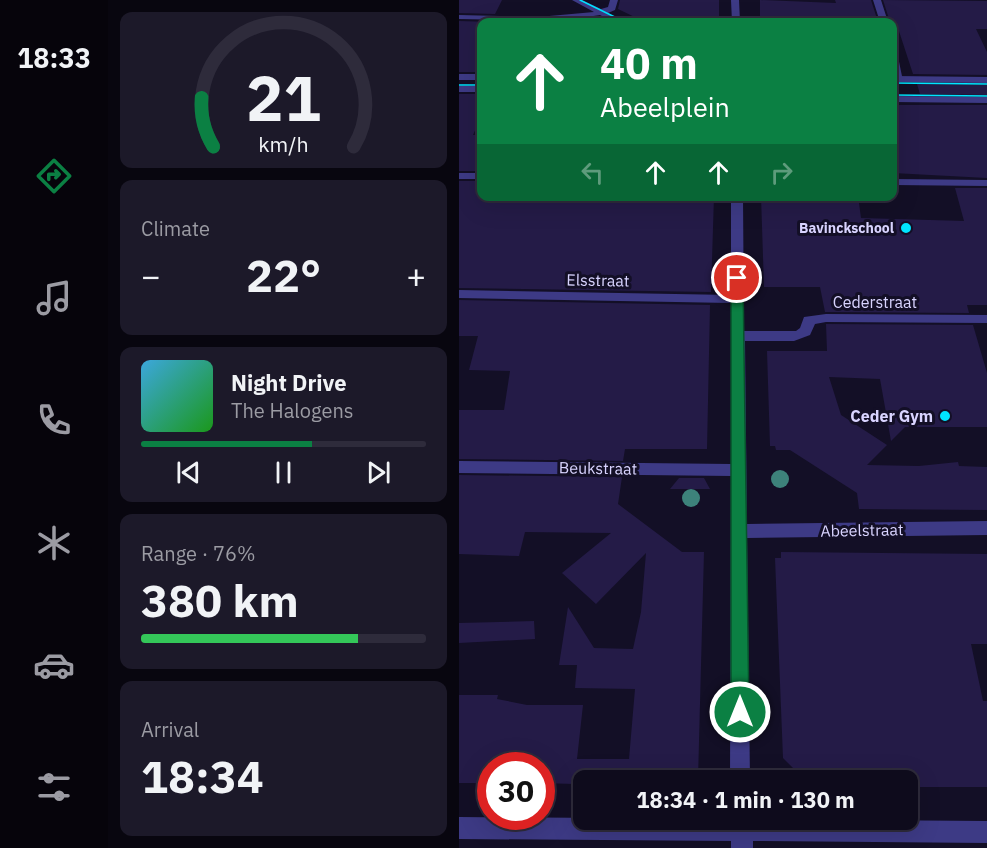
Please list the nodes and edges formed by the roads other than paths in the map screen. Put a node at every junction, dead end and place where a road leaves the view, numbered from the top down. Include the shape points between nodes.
1 (576, 0) edge
2 (614, 0) edge
3 (735, 0) edge
4 (877, 0) edge
5 (602, 14) junction
6 (459, 17) edge
7 (520, 18) edge
8 (585, 18) edge
9 (611, 18) edge
10 (736, 18) edge
11 (883, 18) edge
12 (459, 77) edge
13 (477, 77) edge
14 (897, 79) edge
15 (987, 80) edge
16 (459, 89) edge
17 (477, 89) edge
18 (897, 99) edge
19 (987, 100) edge
20 (459, 176) edge
21 (477, 177) edge
22 (897, 182) edge
23 (987, 183) edge
24 (737, 201) edge
25 (459, 294) edge
26 (737, 299) junction
27 (987, 319) edge
28 (738, 336) junction
29 (459, 466) edge
30 (737, 470) junction
31 (987, 528) edge
32 (738, 531) junction
33 (740, 770) edge
34 (459, 828) edge
35 (987, 832) edge
36 (741, 833) edge

1 - 5 street
2 - 5 street via 612,8
3 - 10 street
4 - 11 street
5 - 8 street
5 - 9 street
6 - 7 street
12 - 13 street
14 - 15 street
16 - 17 street
18 - 19 street
20 - 21 street
22 - 23 street
24 - 26 street
25 - 26 street, Elsstraat
26 - 28 street
27 - 28 street, Cederstraat via 826,318 810,320 808,330 794,336
28 - 30 street
29 - 30 street, Beukstraat
30 - 32 street
31 - 32 street, Abeelstraat
32 - 33 street
34 - 36 street
35 - 36 street

